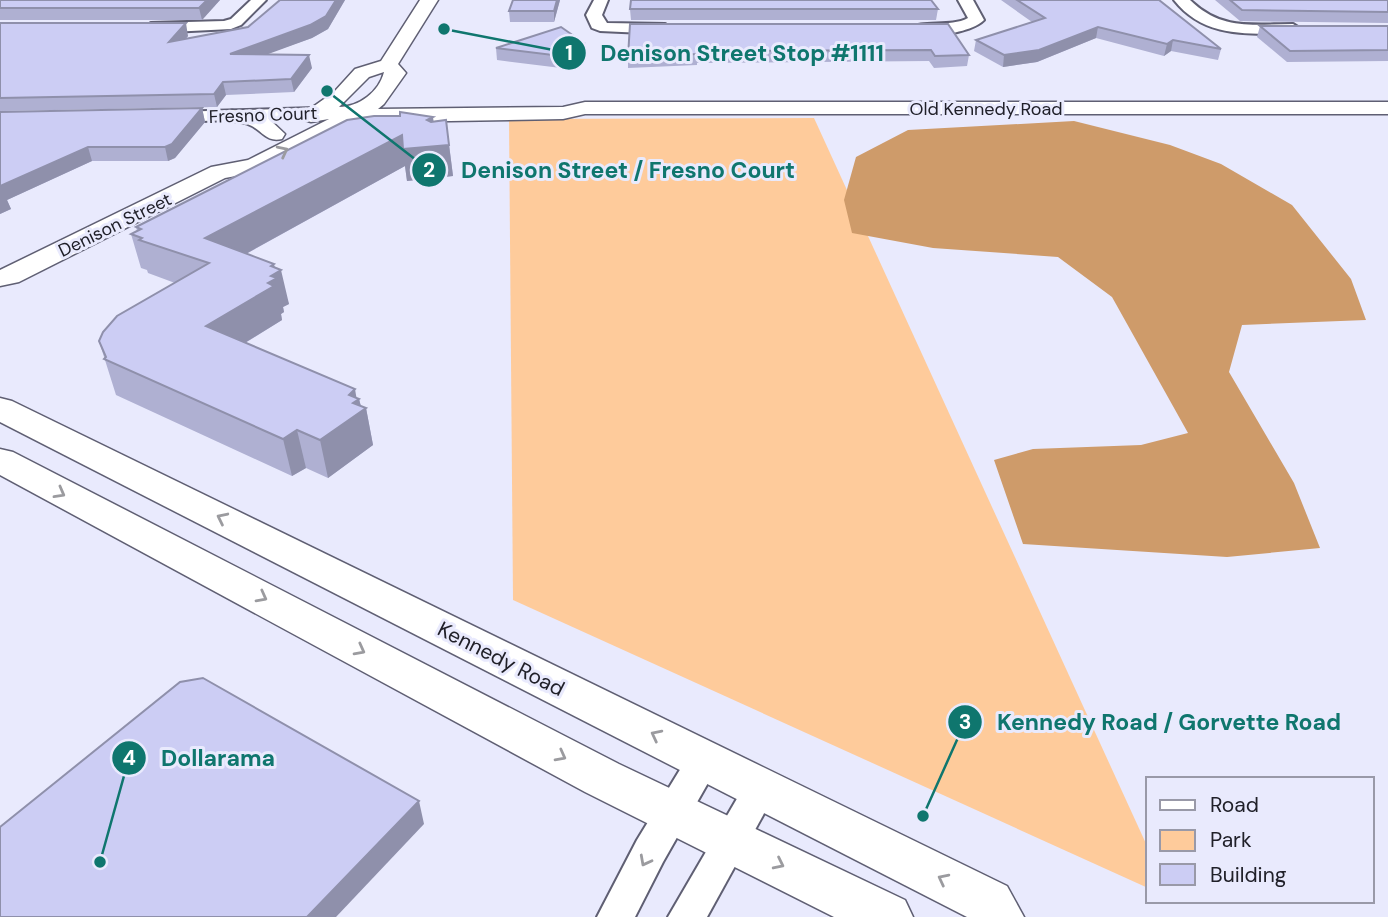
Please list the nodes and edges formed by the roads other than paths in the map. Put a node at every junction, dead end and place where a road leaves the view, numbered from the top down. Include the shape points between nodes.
1 (259, 0) edge
2 (429, 0) edge
3 (601, 0) edge
4 (965, 0) edge
5 (1181, 0) edge
6 (134, 28) edge
7 (675, 29) edge
8 (905, 29) edge
9 (1303, 29) edge
10 (388, 65) junction
11 (1388, 108) edge
12 (316, 113) junction
13 (358, 113) junction
14 (232, 116) junction
15 (158, 117) edge
16 (274, 134) junction
17 (219, 172) junction
18 (3, 282) edge
19 (0, 408) edge
20 (0, 460) edge
21 (704, 760) junction
22 (761, 788) junction
23 (673, 813) junction
24 (729, 840) junction
25 (616, 917) edge
26 (687, 917) edge
27 (886, 917) edge
28 (997, 917) edge

1 - 6 street via 226,26
2 - 10 street, Denison Street
3 - 7 street via 594,15 597,25 605,29
4 - 8 street via 976,20 970,25
5 - 9 street via 1200,18 1221,26
10 - 12 street, Denison Street via 362,73 341,96
10 - 13 street, Denison Street via 396,72 377,100
11 - 13 street, Old Kennedy Road via 585,108 563,113
12 - 13 street, Fresno Court
12 - 14 street, Fresno Court
12 - 16 street, Denison Street
17 -> 13 street, Denison Street via 254,166
14 - 15 street, Fresno Court
14 - 16 street via 258,119
16 - 17 street, Denison Street via 227,158
17 - 18 street, Denison Street
21 -> 19 main road, Kennedy Road
20 -> 23 main road
21 - 22 main road, Kennedy Road
21 - 23 street
22 - 24 street
28 -> 22 main road, Kennedy Road via 988,902
23 - 24 main road
23 -> 25 street
24 - 26 street
24 -> 27 main road

